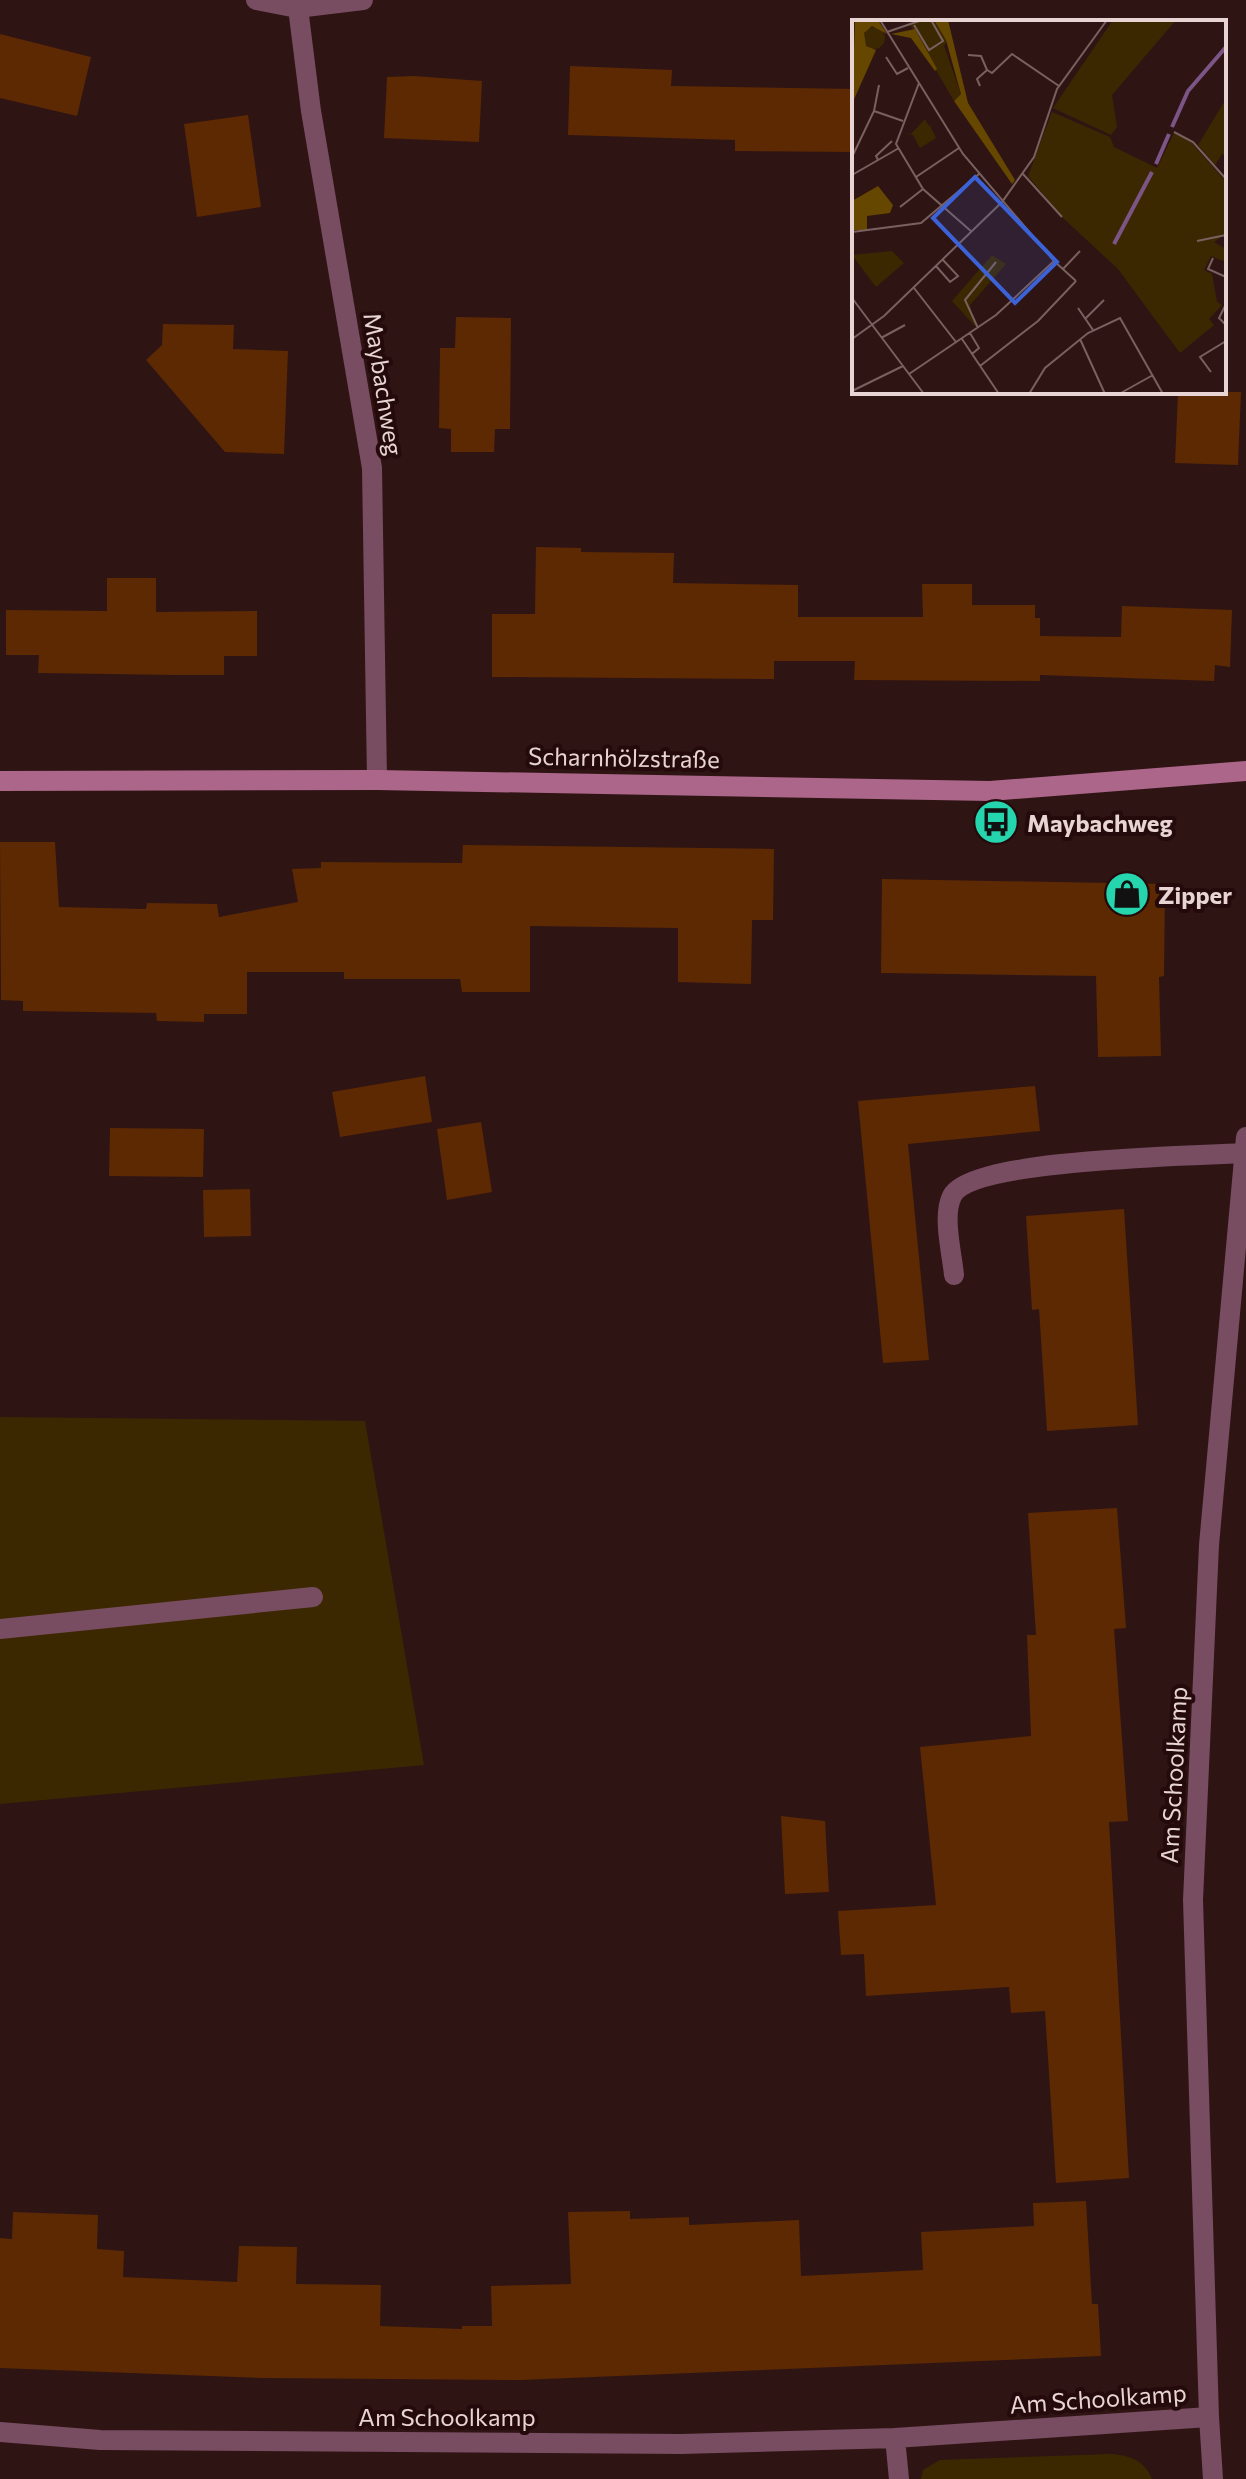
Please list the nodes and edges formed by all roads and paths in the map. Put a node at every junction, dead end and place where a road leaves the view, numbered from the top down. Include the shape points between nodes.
1 (256, 0) edge
2 (363, 0) edge
3 (297, 4) edge
4 (1246, 771) edge
5 (377, 780) junction
6 (0, 781) edge
7 (1245, 1145) edge
8 (954, 1275) dead end
9 (313, 1597) dead end
10 (0, 1629) edge
11 (1209, 2417) junction
12 (0, 2432) edge
13 (895, 2438) junction
14 (899, 2479) edge
15 (1213, 2479) edge

1 - 3 street
2 - 3 street
3 - 5 street, Maybachweg via 372,468
4 - 5 main road, Scharnhölzstraße via 990,791
5 - 6 main road, Scharnhölzstraße
7 - 8 street via 1047,1164 961,1186 949,1212
7 - 11 street, Am Schoolkamp via 1209,1545 1193,1900
9 - 10 street
11 - 13 street, Am Schoolkamp
11 - 15 street, Am Schoolkamp
12 - 13 street, Am Schoolkamp via 116,2440 681,2444
13 - 14 street

